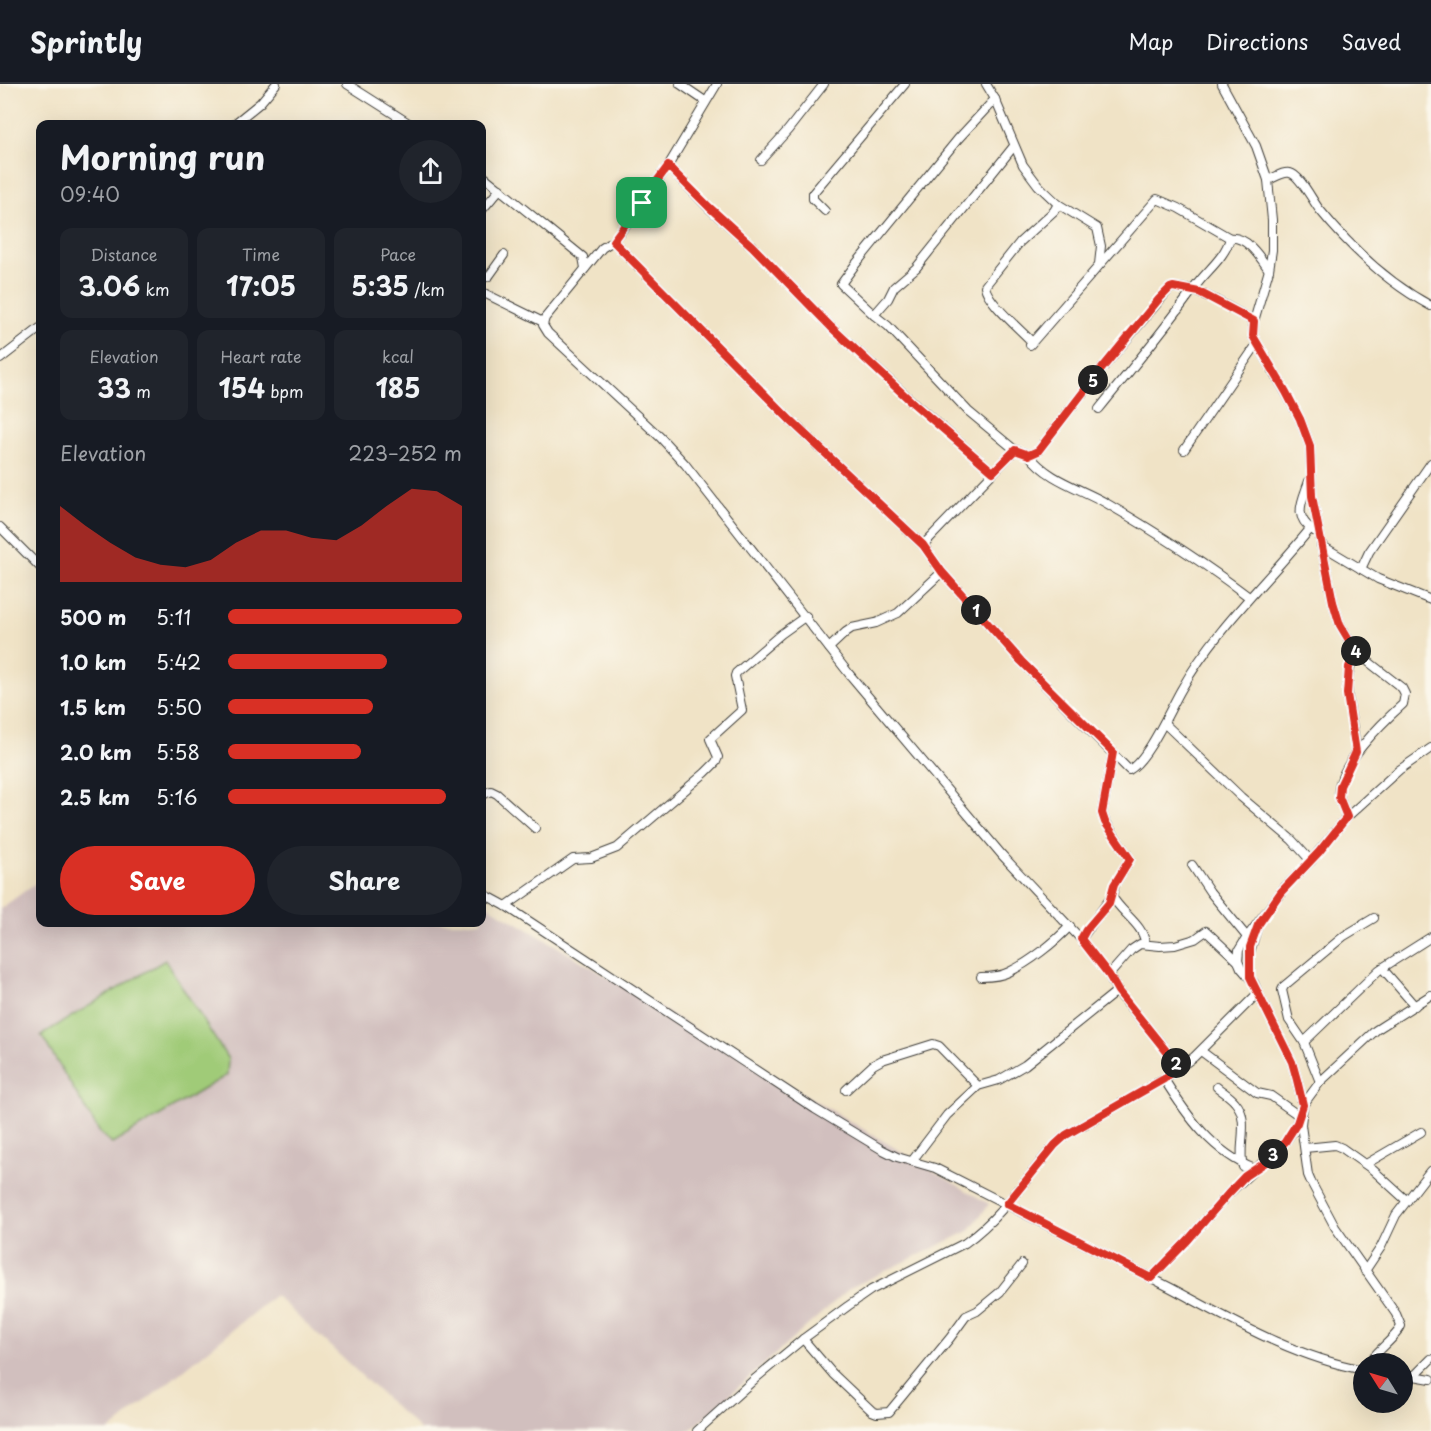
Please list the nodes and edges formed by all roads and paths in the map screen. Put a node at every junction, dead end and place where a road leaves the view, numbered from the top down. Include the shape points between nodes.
1 (276, 84) edge
2 (347, 84) edge
3 (680, 84) edge
4 (717, 84) edge
5 (824, 84) edge
6 (905, 84) edge
7 (986, 84) edge
8 (1222, 84) edge
9 (995, 99) junction
10 (705, 101) junction
11 (239, 120) edge
12 (404, 120) edge
13 (1014, 146) junction
14 (761, 160) dead end
15 (668, 166) junction
16 (486, 178) edge
17 (1269, 180) junction
18 (500, 189) junction
19 (1058, 204) junction
20 (486, 205) edge
21 (825, 211) dead end
22 (1230, 238) junction
23 (613, 241) junction
24 (504, 255) dead end
25 (1099, 266) junction
26 (585, 268) junction
27 (1269, 270) junction
28 (486, 277) edge
29 (1192, 291) junction
30 (486, 294) edge
31 (1431, 306) edge
32 (874, 315) junction
33 (1254, 321) junction
34 (543, 322) junction
35 (36, 331) edge
36 (1257, 344) junction
37 (0, 359) edge
38 (1099, 409) dead end
39 (1015, 450) junction
40 (1184, 450) dead end
41 (1029, 455) junction
42 (1431, 463) edge
43 (993, 472) junction
44 (1311, 474) junction
45 (0, 527) edge
46 (1310, 529) junction
47 (1320, 536) junction
48 (923, 545) junction
49 (1321, 545) junction
50 (36, 563) edge
51 (1361, 569) junction
52 (942, 572) junction
53 (1249, 597) junction
54 (1431, 600) edge
55 (806, 616) junction
56 (829, 648) junction
57 (1356, 652) junction
58 (1164, 723) junction
59 (1431, 748) edge
60 (1113, 752) junction
61 (1356, 752) junction
62 (486, 793) edge
63 (1347, 817) junction
64 (535, 828) dead end
65 (1311, 861) junction
66 (1192, 865) dead end
67 (486, 895) edge
68 (1112, 896) junction
69 (506, 906) junction
70 (1374, 918) dead end
71 (1258, 925) junction
72 (1070, 926) junction
73 (1247, 937) junction
74 (1431, 937) edge
75 (1081, 939) junction
76 (1145, 944) junction
77 (1238, 961) junction
78 (1382, 968) junction
79 (1109, 975) junction
80 (981, 977) dead end
81 (1250, 977) junction
82 (1118, 991) junction
83 (1258, 993) junction
84 (1431, 995) edge
85 (1414, 1006) junction
86 (1304, 1042) junction
87 (1201, 1051) junction
88 (1179, 1067) junction
89 (1164, 1079) junction
90 (1320, 1082) junction
91 (978, 1086) junction
92 (1217, 1087) dead end
93 (846, 1090) dead end
94 (1303, 1105) junction
95 (1298, 1115) junction
96 (1421, 1132) dead end
97 (1305, 1148) junction
98 (912, 1161) junction
99 (1242, 1164) junction
100 (1366, 1164) junction
101 (1255, 1169) junction
102 (1430, 1171) edge
103 (1245, 1176) junction
104 (1407, 1201) junction
105 (1007, 1204) junction
106 (1022, 1264) dead end
107 (1365, 1272) junction
108 (1151, 1278) junction
109 (803, 1339) junction
110 (1376, 1353) edge
111 (1431, 1359) edge
112 (1353, 1368) edge
113 (1414, 1376) joint
114 (1431, 1379) edge
115 (697, 1431) edge

1 - 11 street
2 - 12 street
3 - 10 street
4 - 10 street
5 - 14 street
6 - 21 street via 813,193 813,199
7 - 9 street
8 - 17 street via 1256,146
9 - 13 street
9 - 32 street via 843,280 842,286
10 - 15 street
13 - 19 street via 1038,185
13 - 32 street
15 - 23 street
15 - 43 street via 831,327
16 - 18 street
17 - 27 street
17 - 31 street via 1285,172 1296,176 1319,208 1367,260
18 - 20 street
18 - 26 street via 583,257
19 - 25 street via 1096,228 1101,246
19 - 25 street via 1005,260 985,291 1031,341 1030,345
22 - 25 street via 1157,199
22 - 27 street via 1247,244
22 - 29 street via 1228,247
23 - 26 street
23 - 48 street via 790,420
24 - 28 street
26 - 34 street
27 - 33 street
29 - 33 street
29 - 38 street
29 - 41 street via 1173,287 1166,292 1038,451
30 - 34 street
32 - 39 street via 968,411
33 - 36 street
34 - 55 street via 548,333 660,436
35 - 37 street
36 - 40 street
36 - 44 street via 1307,435
39 - 41 street
39 - 43 street
41 - 53 street via 1041,469 1180,547
42 - 51 street
43 - 48 street
44 - 46 street via 1300,517
44 - 47 street
45 - 50 street
46 - 47 street
46 - 53 street
47 - 49 street
48 - 52 street
49 - 51 street
49 - 57 street via 1340,625
51 - 54 street
52 - 56 street via 898,613 852,628
52 - 60 street via 1021,661
53 - 58 street via 1192,671
55 - 56 street
55 - 69 street via 736,673 742,710 710,739 717,762 617,848 591,858 573,859
56 - 72 street via 1002,855
57 - 61 street via 1349,667 1347,694
57 - 61 street via 1402,688 1405,697 1403,704
58 - 60 street via 1132,770
58 - 65 street
59 - 63 street via 1399,770
60 - 68 street via 1102,813 1130,859 1114,885
61 - 63 street via 1339,792
62 - 64 street via 496,794
63 - 65 street
65 - 71 street via 1285,887
66 - 73 street
67 - 69 street
68 - 75 street
68 - 76 street
69 - 98 street via 815,1109 881,1149
70 - 86 street via 1344,936 1282,988 1289,1020
71 - 73 street
71 - 81 street via 1250,947
72 - 75 street
72 - 80 street via 1044,950 1009,973
73 - 77 street
74 - 78 street
75 - 79 street
76 - 77 street via 1175,945 1206,931
76 - 79 street via 1131,950
77 - 81 street
78 - 85 street
78 - 86 street
79 - 82 street
81 - 83 street
82 - 88 street
82 - 91 street via 1025,1065 999,1080
83 - 87 street
83 - 94 street via 1292,1062
84 - 85 street
85 - 90 street via 1371,1034
86 - 90 street
87 - 88 street
87 - 95 street via 1257,1093 1271,1096
88 - 89 street
89 - 99 street via 1203,1134
89 - 105 street via 1066,1135
90 - 94 street
91 - 93 street via 933,1044 882,1060
91 - 98 street via 946,1115
92 - 99 street via 1241,1113
94 - 95 street
94 - 97 street
95 - 101 street via 1290,1136
96 - 100 street
97 - 100 street via 1335,1145
97 - 107 street via 1311,1182
98 - 105 street via 935,1168
99 - 101 street
99 - 103 street
100 - 104 street
101 - 103 street
102 - 104 street
103 - 108 street
104 - 107 street
105 - 108 street
105 - 109 street via 965,1243 871,1290
106 - 109 street via 1000,1292 966,1316 889,1412 872,1411
107 - 110 street via 1401,1326
108 - 112 street via 1272,1341
109 - 115 street
111 - 113 street
113 - 114 street

